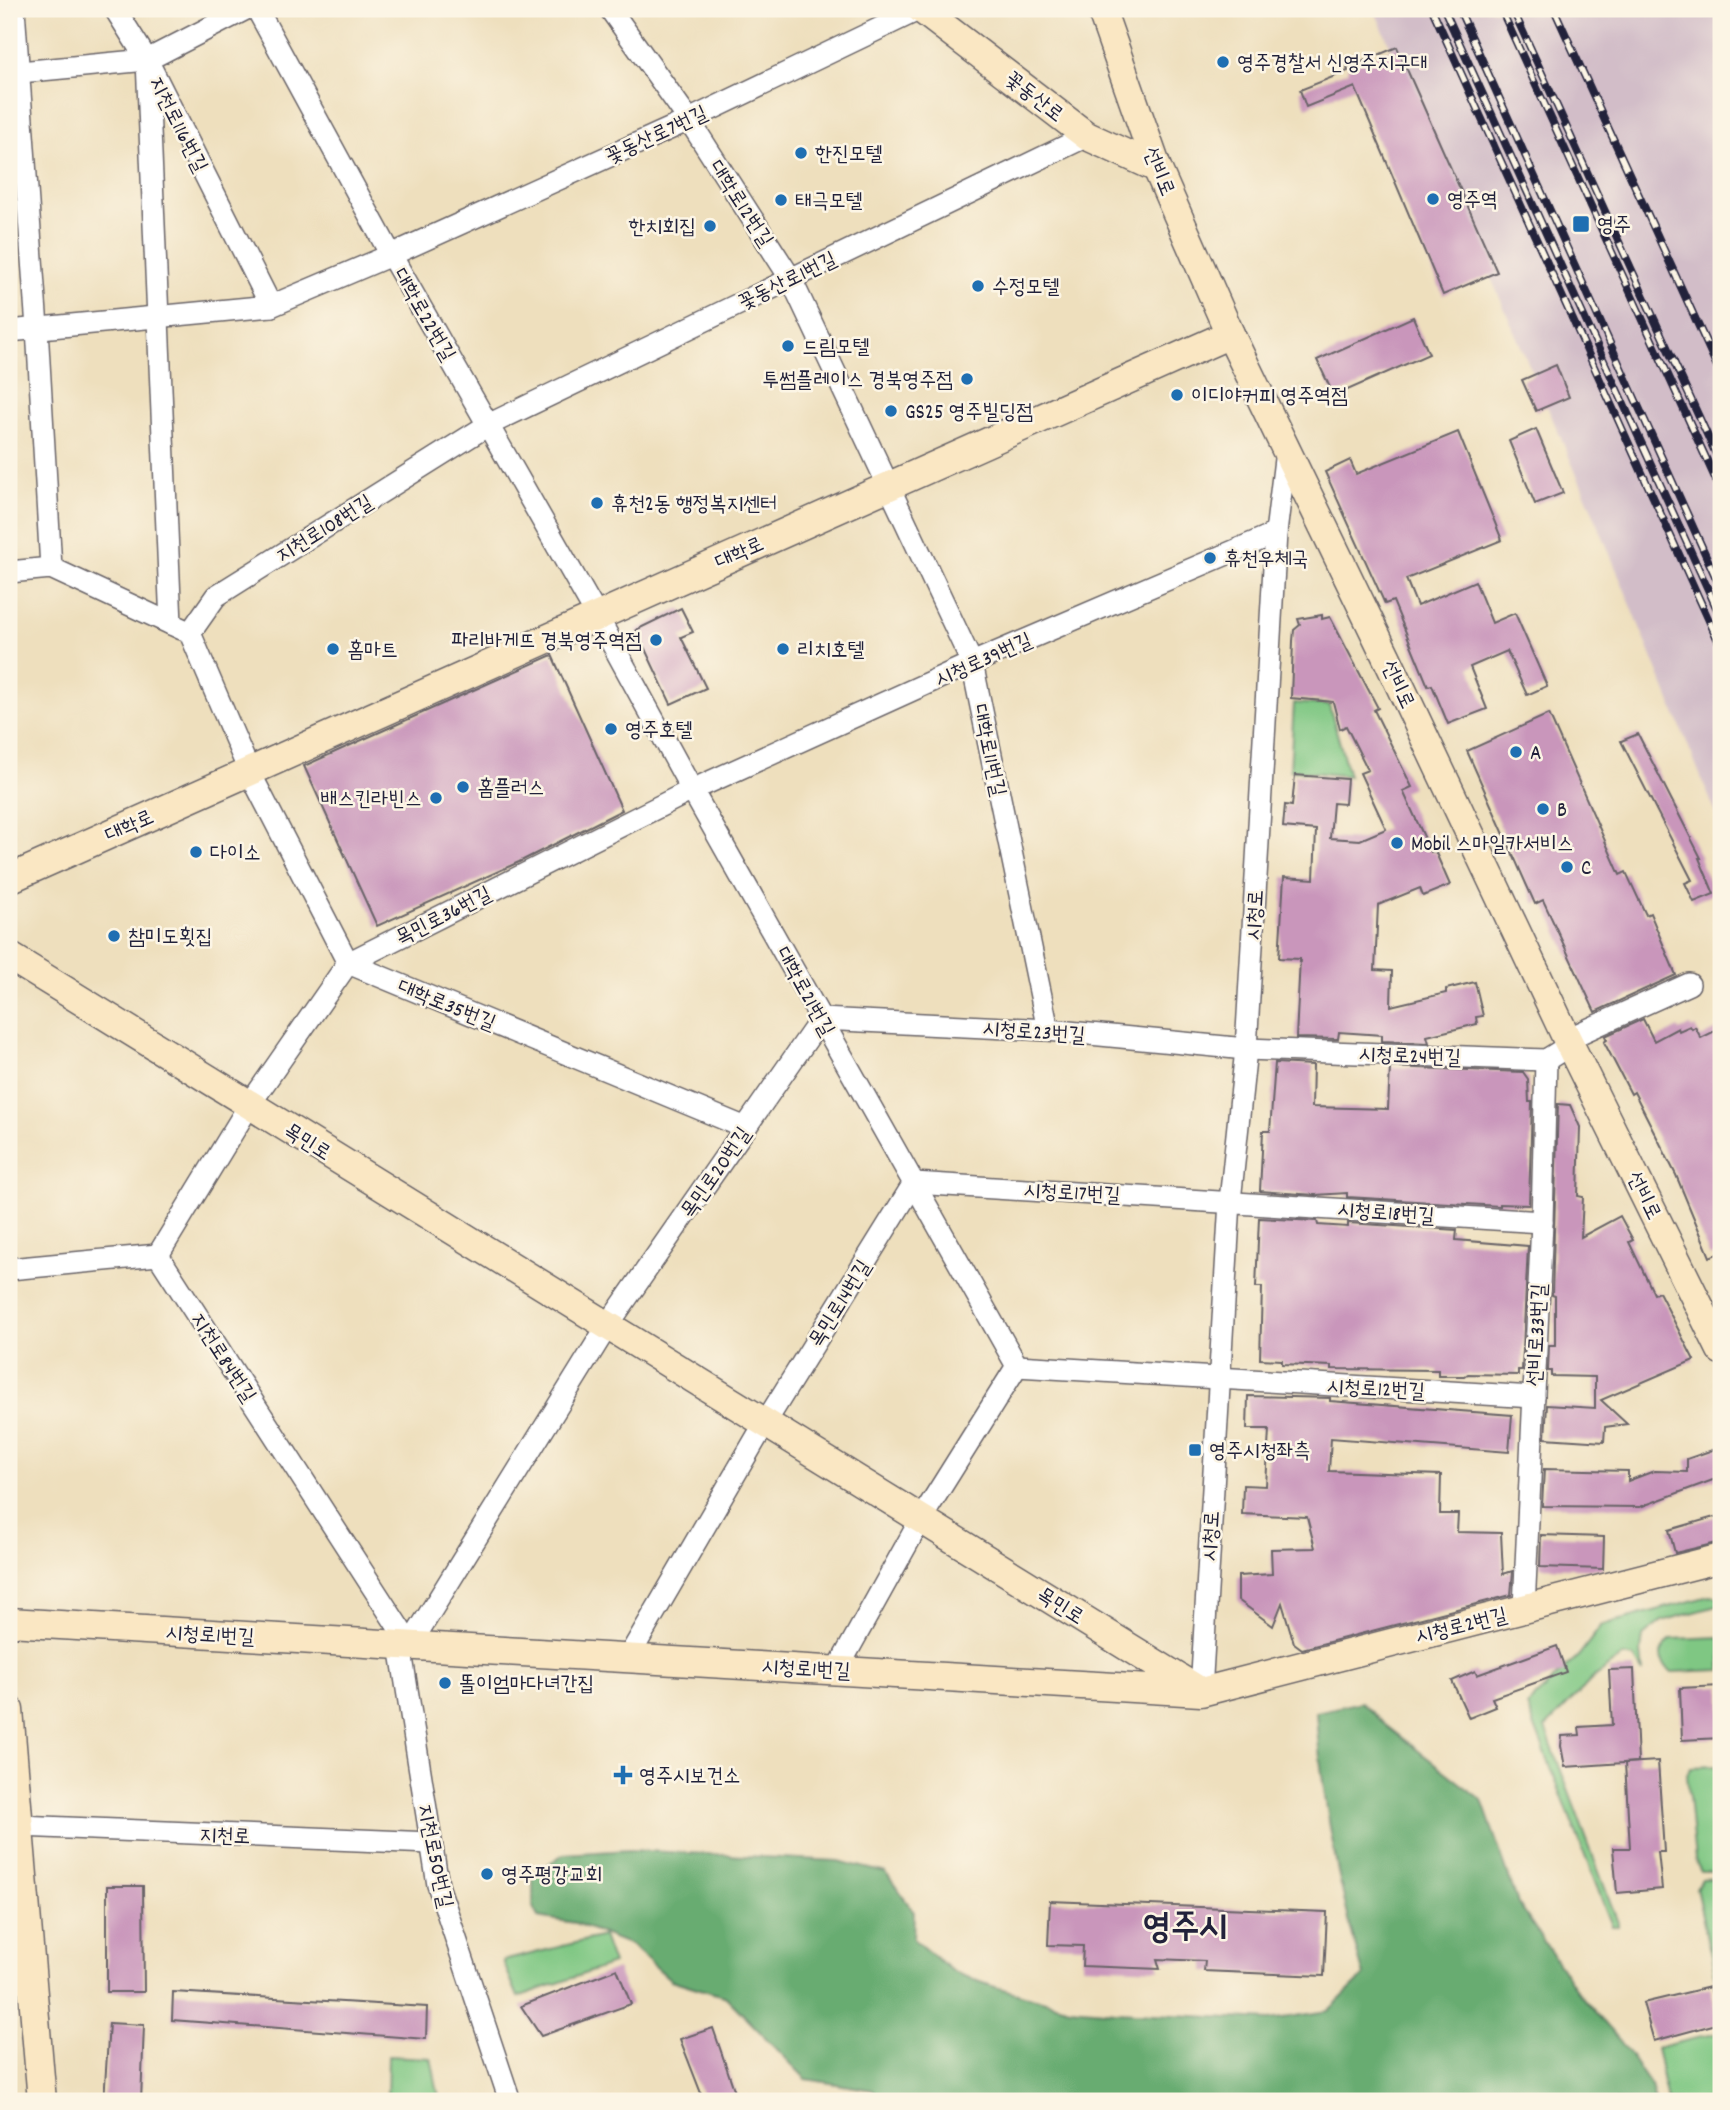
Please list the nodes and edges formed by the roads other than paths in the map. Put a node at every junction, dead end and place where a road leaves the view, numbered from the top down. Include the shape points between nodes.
1 (14, 9) edge
2 (115, 9) edge
3 (246, 9) edge
4 (257, 9) edge
5 (610, 9) edge
6 (920, 9) edge
7 (1101, 9) edge
8 (147, 60) junction
9 (14, 73) edge
10 (689, 120) junction
11 (1087, 136) junction
12 (1157, 168) junction
13 (391, 255) junction
14 (791, 279) junction
15 (271, 306) junction
16 (157, 317) junction
17 (37, 328) junction
18 (9, 331) edge
19 (1230, 334) junction
20 (488, 425) junction
21 (1286, 451) junction
22 (890, 484) junction
23 (1276, 533) junction
24 (51, 568) junction
25 (9, 572) edge
26 (597, 616) junction
27 (181, 629) junction
28 (972, 663) junction
29 (249, 771) junction
30 (692, 790) junction
31 (9, 878) edge
32 (9, 956) edge
33 (348, 963) junction
34 (1689, 985) dead end
35 (821, 1019) junction
36 (1048, 1030) junction
37 (1569, 1042) junction
38 (1246, 1049) junction
39 (1546, 1060) junction
40 (250, 1104) junction
41 (746, 1128) junction
42 (914, 1183) junction
43 (1230, 1201) junction
44 (1542, 1222) junction
45 (158, 1255) junction
46 (9, 1269) edge
47 (608, 1325) junction
48 (1721, 1350) edge
49 (1017, 1366) junction
50 (1219, 1380) junction
51 (1534, 1396) junction
52 (765, 1423) junction
53 (921, 1519) junction
54 (1721, 1558) edge
55 (1524, 1608) junction
56 (9, 1622) edge
57 (405, 1645) junction
58 (628, 1658) junction
59 (837, 1670) junction
60 (1201, 1692) junction
61 (9, 1710) edge
62 (19, 1826) junction
63 (432, 1843) junction
64 (42, 2101) edge
65 (510, 2101) edge

1 - 9 street
2 - 8 street
3 - 8 street
4 - 13 street, 대학로22번길
5 - 10 street, 대학로12번길
6 - 10 street, 꽃동산로7번길
6 - 11 main road, 꽃동산로
7 - 12 main road, 선비로
8 - 9 street
8 - 15 street, 지천로116번길
8 - 16 street, 지천로116번길
9 - 17 street
10 - 13 street, 꽃동산로7번길
10 - 14 street, 대학로12번길
11 - 12 main road, 꽃동산로
11 - 14 street, 꽃동산로1번길
12 - 19 main road, 선비로
13 - 15 street
13 - 20 street, 대학로22번길
14 - 20 street, 꽃동산로1번길
14 - 22 street, 대학로12번길
15 - 16 street
16 - 17 street
16 - 27 street
17 - 18 street
17 - 24 street
19 - 21 main road, 선비로
19 - 22 main road, 대학로
20 - 26 street, 대학로22번길
20 - 27 street, 지천로108번길 via 216,596
21 - 23 street, 시청로
21 - 37 main road, 선비로
22 - 26 main road, 대학로
22 - 28 street, 대학로11번길
23 - 28 street, 시청로39번길
23 - 38 street, 시청로
24 - 25 street
24 - 27 street
26 - 29 main road, 대학로
26 - 30 street, 대학로21번길
27 - 29 street
28 - 30 street, 시청로39번길
28 - 36 street, 대학로11번길
29 - 31 main road, 대학로
29 - 33 street
30 - 33 street, 목민로36번길
30 - 35 street, 대학로21번길
32 - 40 main road, 목민로
33 - 40 street, 목민로36번길
33 - 41 street, 대학로35번길
34 - 37 street
35 - 36 street, 시청로23번길
35 - 41 street, 목민로20번길
35 - 42 street, 대학로21번길
36 - 38 street, 시청로23번길
37 - 39 street
37 - 48 main road, 선비로
38 - 39 street, 시청로24번길
38 - 43 street, 시청로
39 - 44 street, 선비로33번길
40 - 45 street
40 - 47 main road, 목민로
41 - 47 street, 목민로20번길
42 - 43 street, 시청로17번길
42 - 49 street, 대학로21번길
42 - 52 street, 목민로14번길
43 - 44 street, 시청로18번길
43 - 50 street, 시청로
44 - 51 street, 선비로33번길
45 - 46 street
45 - 57 street, 지천로84번길
47 - 52 main road, 목민로
47 - 57 street
49 - 50 street
49 - 53 street
50 - 51 street, 시청로12번길
50 - 60 street, 시청로
51 - 55 street, 선비로33번길
52 - 53 main road, 목민로
52 - 58 street
53 - 59 street
53 - 60 main road, 목민로
54 - 55 main road, 시청로2번길
55 - 60 main road, 시청로2번길
56 - 57 main road, 시청로1번길
57 - 58 main road, 시청로1번길
57 - 63 street, 지천로50번길
58 - 59 main road, 시청로1번길
59 - 60 main road, 시청로1번길
61 - 62 main road
62 - 63 street, 지천로
62 - 64 main road
63 - 65 street, 지천로50번길 via 438,1885

